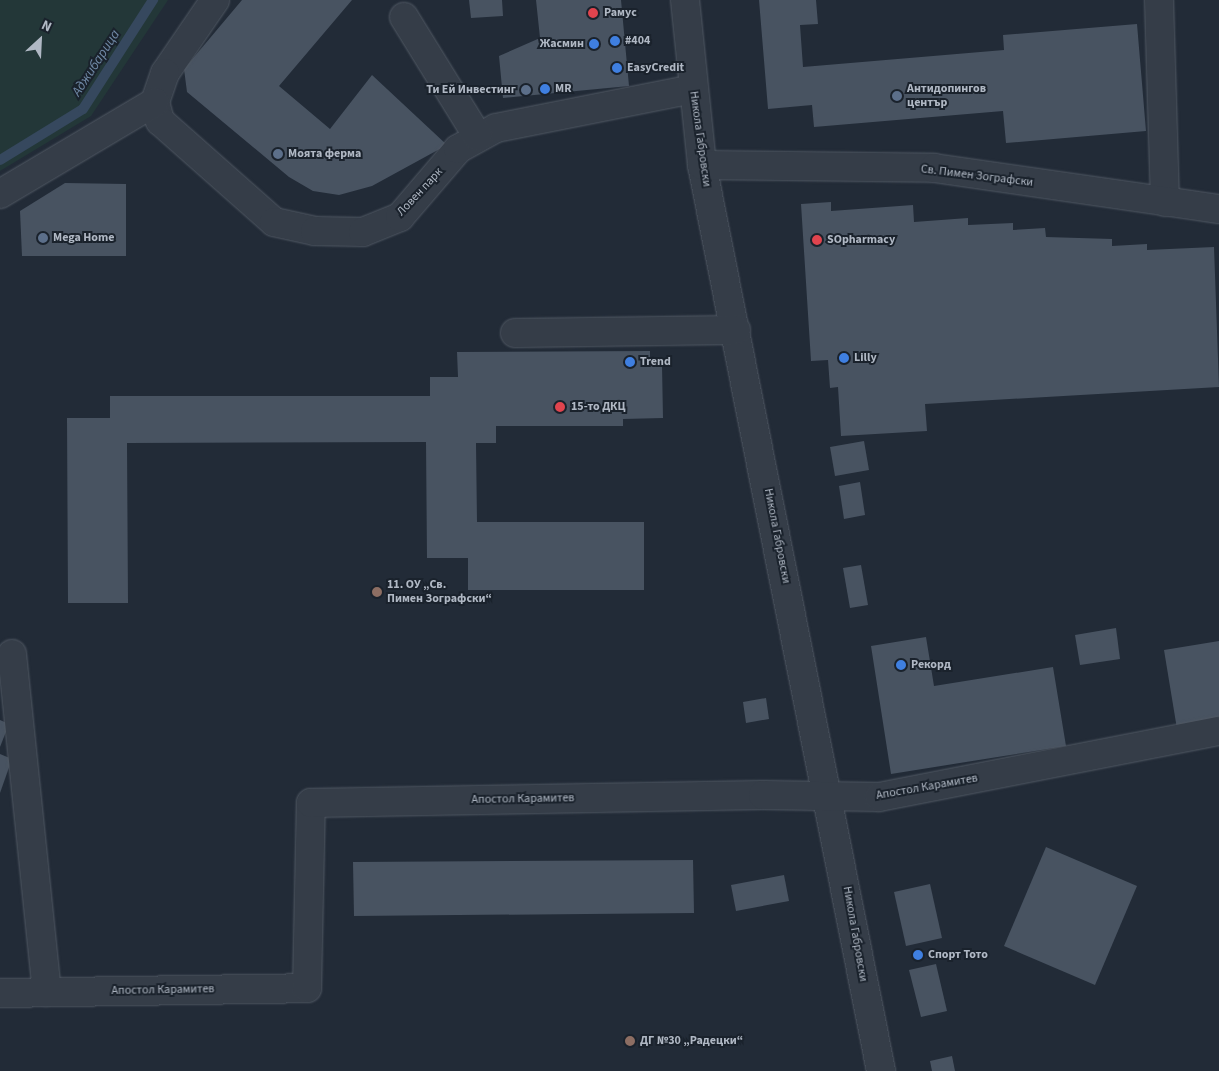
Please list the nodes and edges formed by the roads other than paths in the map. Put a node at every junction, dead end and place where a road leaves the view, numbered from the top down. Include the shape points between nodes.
1 (215, 0) edge
2 (685, 0) edge
3 (1158, 0) edge
4 (404, 17) dead end
5 (693, 89) junction
6 (155, 102) junction
7 (478, 137) junction
8 (702, 165) junction
9 (0, 194) edge
10 (1165, 202) junction
11 (1219, 209) edge
12 (736, 330) junction
13 (515, 333) dead end
14 (12, 654) dead end
15 (1219, 731) edge
16 (829, 796) junction
17 (47, 992) junction
18 (0, 993) edge
19 (881, 1071) edge

1 - 6 street via 165,73
2 - 5 street, Никола Габровски
3 - 10 street
4 - 7 street
5 - 7 street, Ловен парк via 496,128
5 - 8 street, Никола Габровски
6 - 7 street, Ловен парк via 160,121 274,222 315,231 362,232 400,217 458,149
6 - 9 street
8 - 10 street, Св. Пимен Зографски via 934,168
8 - 12 street, Никола Габровски
10 - 11 street, Св. Пимен Зографски
12 - 13 street
12 - 16 street, Никола Габровски
14 - 17 street
15 - 16 street, Апостол Карамитев via 879,797
16 - 17 street, Апостол Карамитев via 311,803 307,988
16 - 19 street, Никола Габровски
17 - 18 street, Апостол Карамитев

